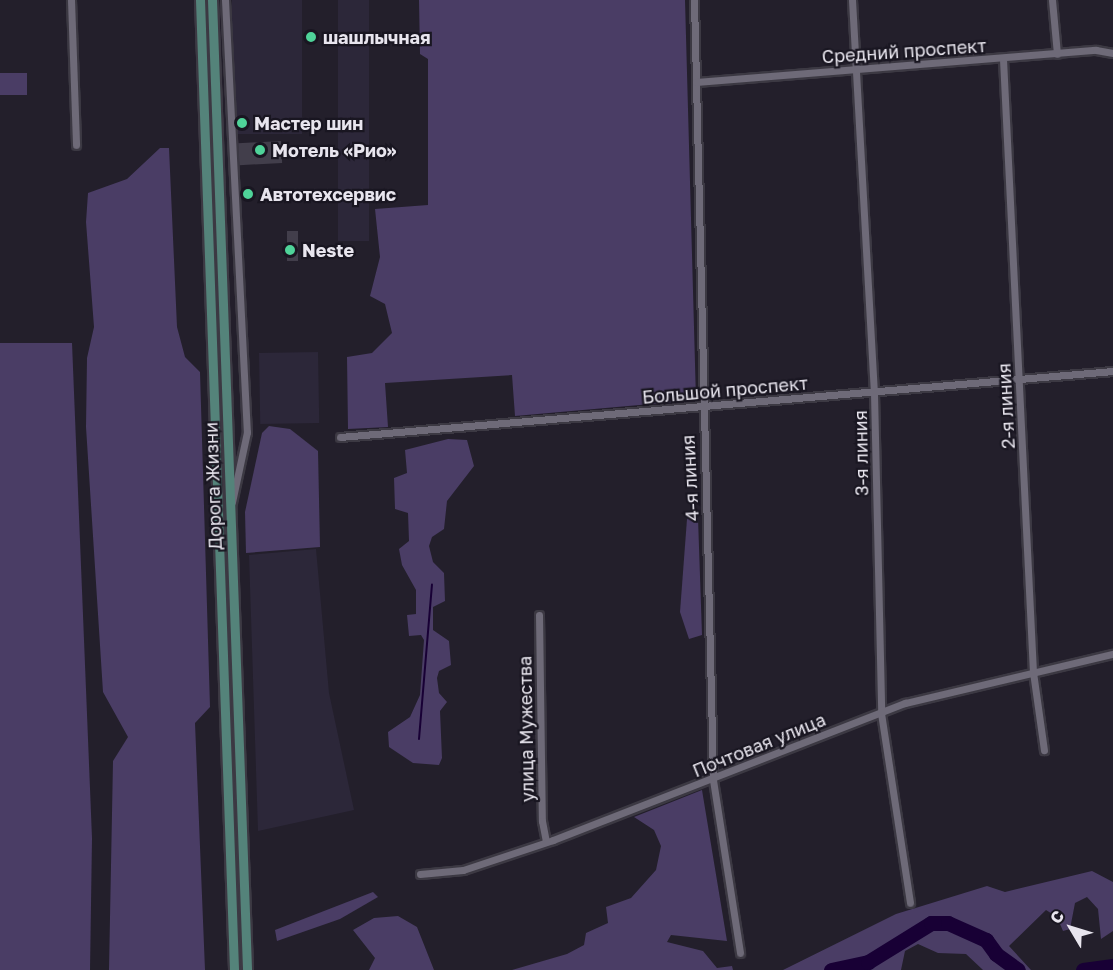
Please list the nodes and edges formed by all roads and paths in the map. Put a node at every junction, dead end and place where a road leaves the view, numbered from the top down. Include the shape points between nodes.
1 (71, 0) edge
2 (200, 0) edge
3 (212, 0) edge
4 (225, 0) edge
5 (694, 0) edge
6 (852, 0) edge
7 (1052, 0) edge
8 (1113, 53) edge
9 (1057, 54) junction
10 (1003, 59) junction
11 (858, 70) junction
12 (696, 82) junction
13 (76, 145) dead end
14 (1113, 371) edge
15 (1020, 379) junction
16 (874, 393) junction
17 (701, 407) junction
18 (340, 437) dead end
19 (230, 510) junction
20 (539, 615) dead end
21 (1113, 654) edge
22 (1033, 672) junction
23 (881, 713) junction
24 (1044, 750) dead end
25 (713, 780) junction
26 (546, 842) junction
27 (420, 874) dead end
28 (910, 903) dead end
29 (740, 953) dead end
30 (234, 970) edge
31 (247, 970) edge

1 - 13 street
2 - 30 main road, Дорога Жизни
3 - 19 main road, Дорога Жизни
4 - 19 street via 247,432
5 - 12 street, 4-я линия
6 - 11 street, 3-я линия
7 - 9 street
8 - 9 street, Средний проспект
9 - 10 street, Средний проспект
10 - 11 street, Средний проспект
10 - 15 street, 2-я линия
11 - 12 street, Средний проспект
11 - 16 street, 3-я линия
12 - 17 street, 4-я линия
14 - 15 street, Большой проспект
15 - 16 street, Большой проспект
15 - 22 street, 2-я линия
16 - 17 street, Большой проспект
16 - 23 street, 3-я линия
17 - 18 street, Большой проспект
17 - 25 street, 4-я линия
19 - 31 main road, Дорога Жизни
20 - 26 street, улица Мужества via 542,821
21 - 22 street, Почтовая улица
22 - 23 street, Почтовая улица
22 - 24 street, 2-я линия
23 - 25 street, Почтовая улица
23 - 28 street, 3-я линия
25 - 26 street, Почтовая улица
25 - 29 street, 4-я линия
26 - 27 street, Почтовая улица via 463,870

